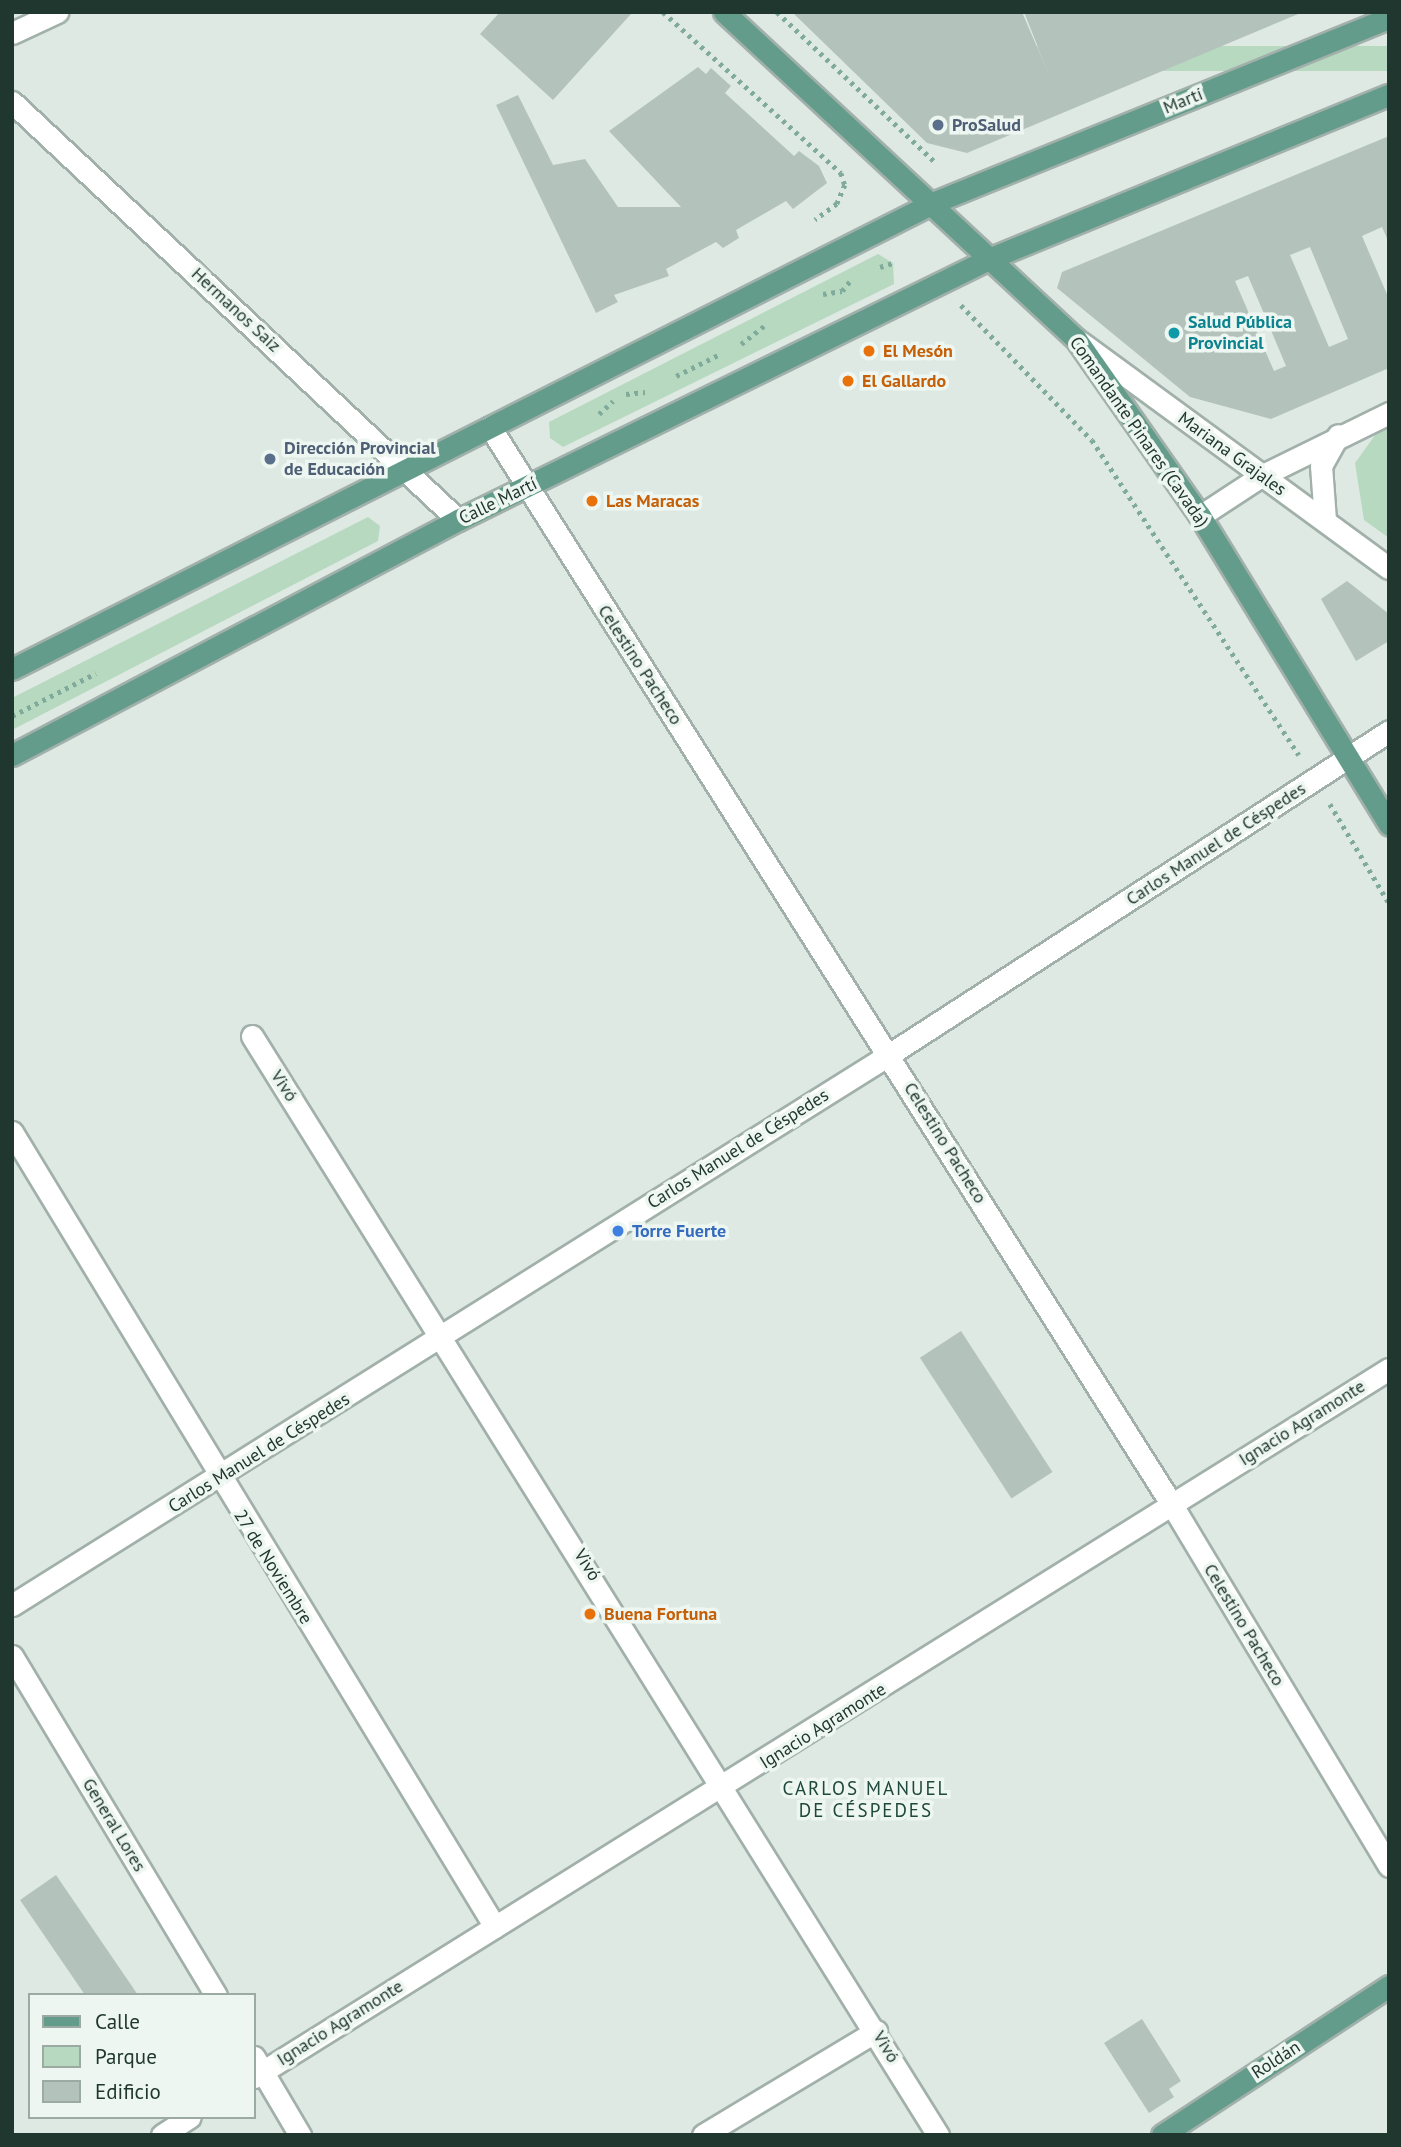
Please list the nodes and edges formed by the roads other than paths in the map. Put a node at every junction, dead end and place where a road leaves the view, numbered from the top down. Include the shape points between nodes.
1 (57, 12) edge
2 (724, 12) edge
3 (1389, 18) edge
4 (12, 33) edge
5 (1389, 95) edge
6 (12, 102) edge
7 (935, 202) junction
8 (990, 258) junction
9 (1076, 339) junction
10 (1389, 413) edge
11 (489, 427) junction
12 (1338, 435) junction
13 (407, 468) junction
14 (1261, 477) junction
15 (526, 487) junction
16 (1200, 516) junction
17 (458, 520) junction
18 (1325, 520) junction
19 (1389, 568) edge
20 (12, 669) edge
21 (1389, 731) edge
22 (12, 755) edge
23 (1349, 758) junction
24 (1389, 825) edge
25 (252, 1036) dead end
26 (890, 1054) junction
27 (12, 1132) edge
28 (444, 1334) junction
29 (1389, 1368) edge
30 (219, 1479) junction
31 (1172, 1505) junction
32 (12, 1605) edge
33 (12, 1656) edge
34 (726, 1788) junction
35 (1389, 1866) edge
36 (495, 1927) junction
37 (1389, 1986) edge
38 (215, 1993) edge
39 (876, 2031) junction
40 (257, 2069) edge
41 (187, 2119) edge
42 (162, 2135) edge
43 (300, 2135) edge
44 (703, 2135) edge
45 (938, 2135) edge
46 (1163, 2135) edge

1 - 4 street
2 - 7 main road, Comandante Pinares (Cavada)
3 - 7 main road, Martí
5 - 8 main road
6 - 13 street, Hermanos Saiz
7 - 8 main road, Comandante Pinares (Cavada)
7 - 11 main road
8 - 9 main road, Comandante Pinares (Cavada)
8 - 15 main road, Calle Martí
9 - 14 street, Mariana Grajales
9 - 16 main road, Comandante Pinares (Cavada)
10 - 12 street
11 - 13 main road
11 - 15 street, Celestino Pacheco
12 - 14 street
12 - 18 street via 1321,466
13 - 17 street, Hermanos Saiz
13 - 20 main road
14 - 16 street
14 - 18 street, Mariana Grajales
15 - 17 main road, Calle Martí
15 - 26 street, Celestino Pacheco
16 - 23 main road, Comandante Pinares (Cavada)
17 - 22 main road, Calle Martí
18 - 19 street, Mariana Grajales
21 - 23 street, Carlos Manuel de Céspedes
23 - 24 main road, Comandante Pinares (Cavada)
23 - 26 street, Carlos Manuel de Céspedes
25 - 28 street, Vivó
26 - 28 street, Carlos Manuel de Céspedes
26 - 31 street, Celestino Pacheco
27 - 30 street, 27 de Noviembre
28 - 30 street, Carlos Manuel de Céspedes
28 - 34 street, Vivó
29 - 31 street, Ignacio Agramonte
30 - 32 street, Carlos Manuel de Céspedes
30 - 36 street, 27 de Noviembre
31 - 34 street, Ignacio Agramonte
31 - 35 street, Celestino Pacheco
33 - 38 street, General Lores
34 - 36 street, Ignacio Agramonte
34 - 39 street, Vivó
36 - 40 street, Ignacio Agramonte
37 - 46 main road, Roldán
39 - 44 street
39 - 45 street, Vivó
40 - 43 street
41 - 42 street

